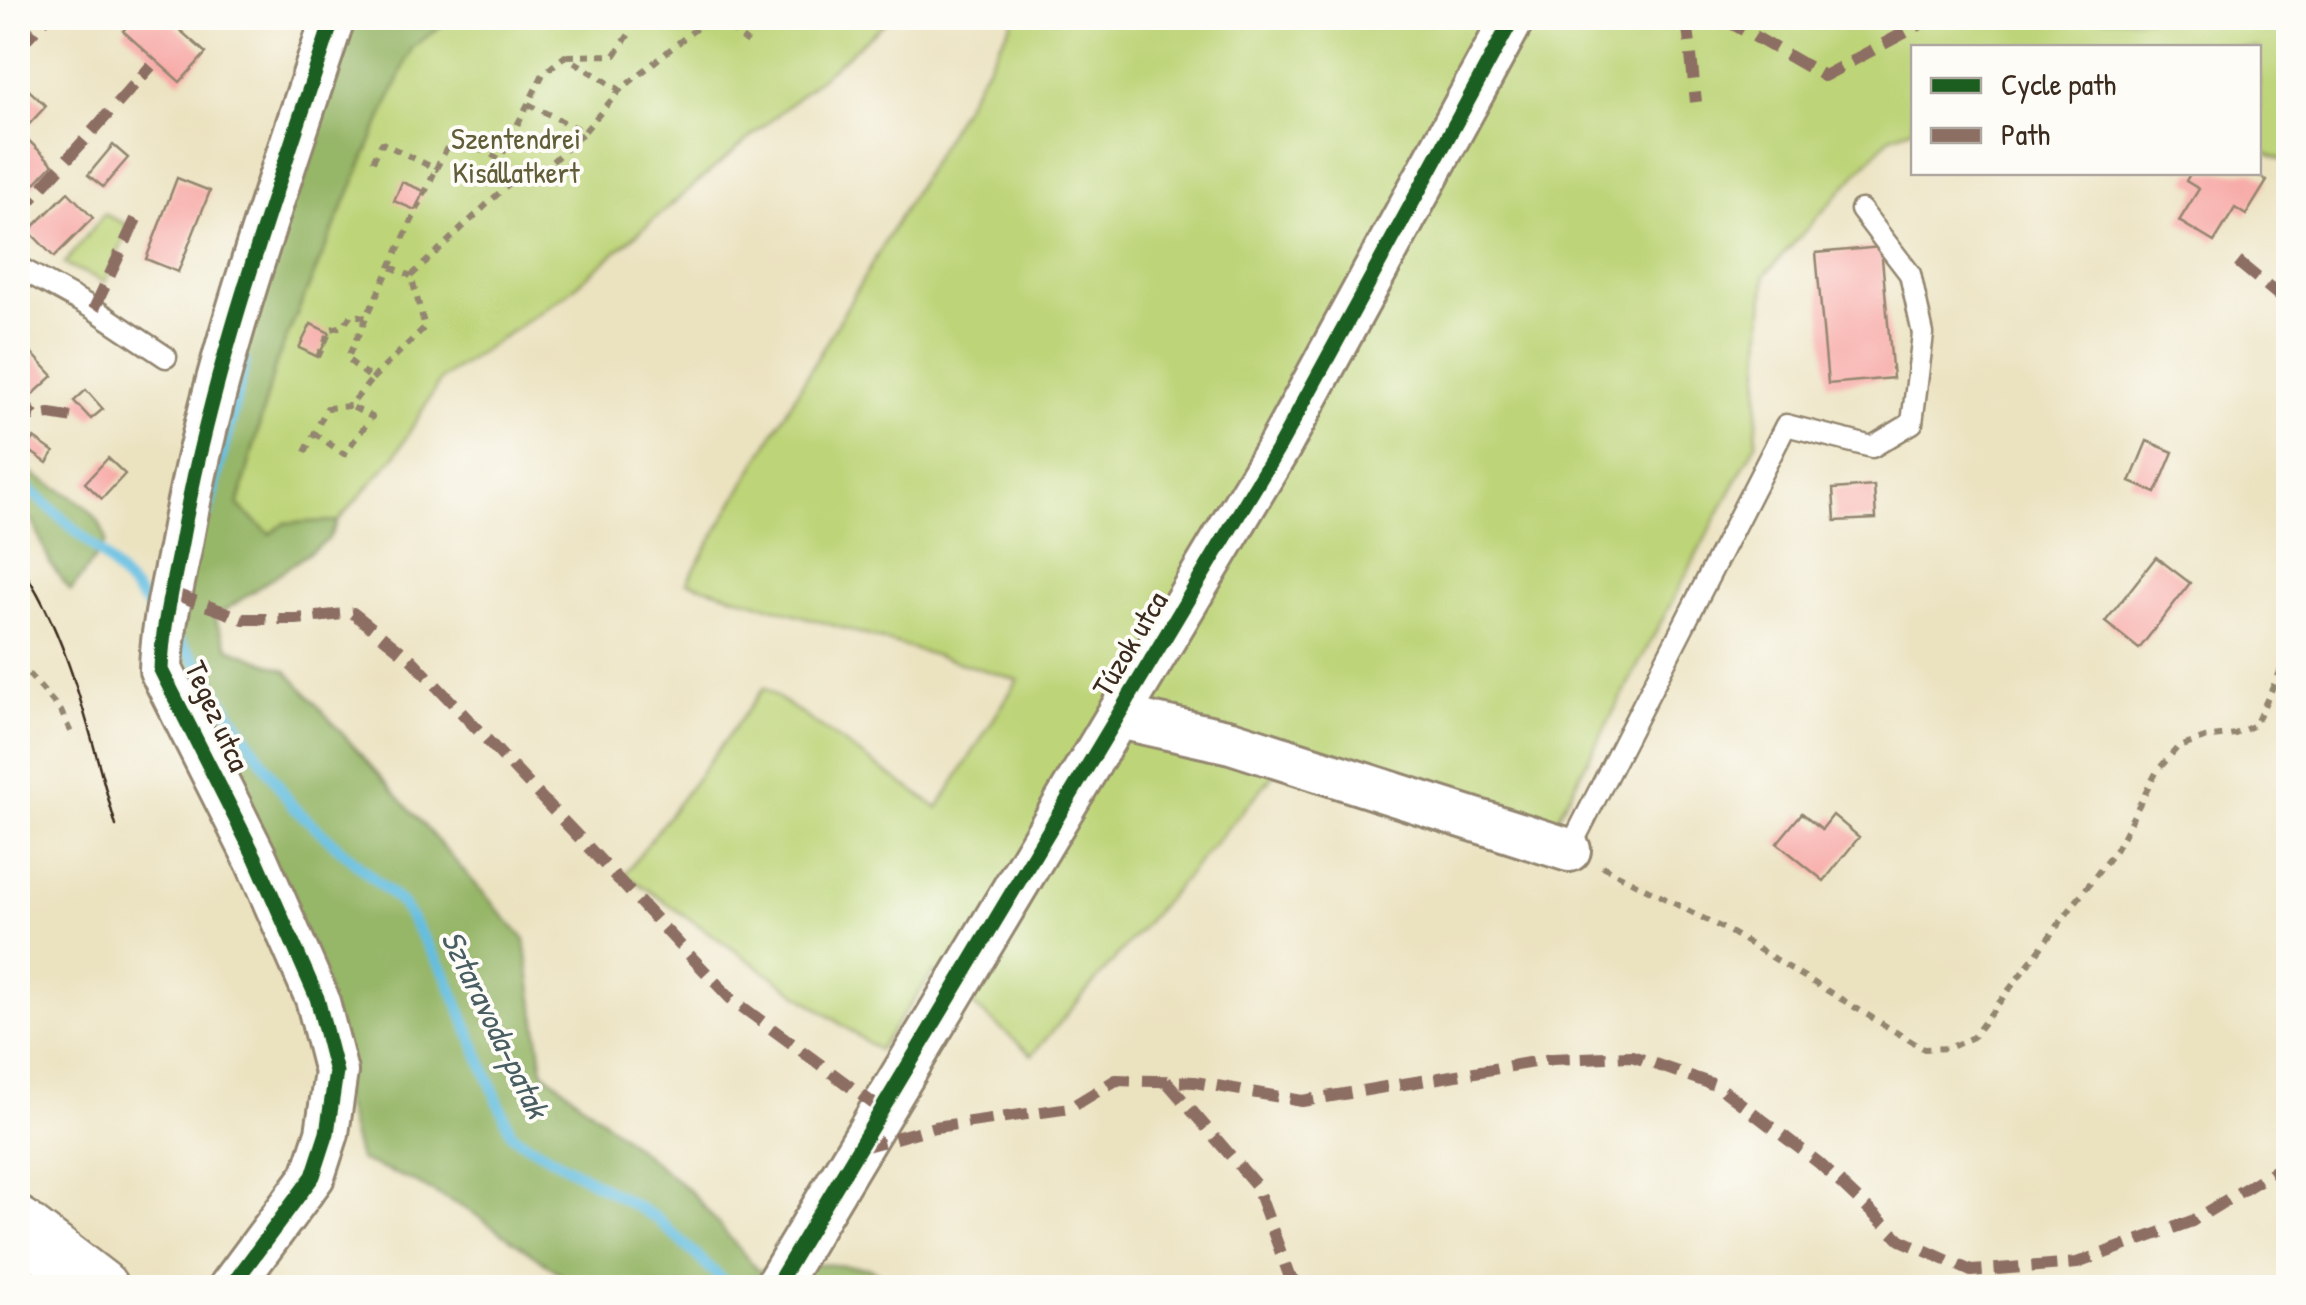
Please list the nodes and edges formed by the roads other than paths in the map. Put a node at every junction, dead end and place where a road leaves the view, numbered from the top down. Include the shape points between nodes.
1 (333, 18) edge
2 (1513, 18) edge
3 (1861, 210) dead end
4 (18, 267) edge
5 (166, 357) dead end
6 (1119, 717) junction
7 (1570, 850) joint
8 (18, 1225) edge
9 (100, 1288) edge
10 (230, 1288) edge
11 (775, 1288) edge

1 - 10 street, Tegez utca via 228,345 191,485 161,670 256,859 309,981 336,1072 313,1176
2 - 6 street, Túzok utca via 1279,447
3 - 7 lane via 1910,274 1923,334 1912,423 1872,447 1786,425
4 - 5 lane
6 - 7 street via 1231,742
6 - 11 street, Túzok utca
8 - 9 street

